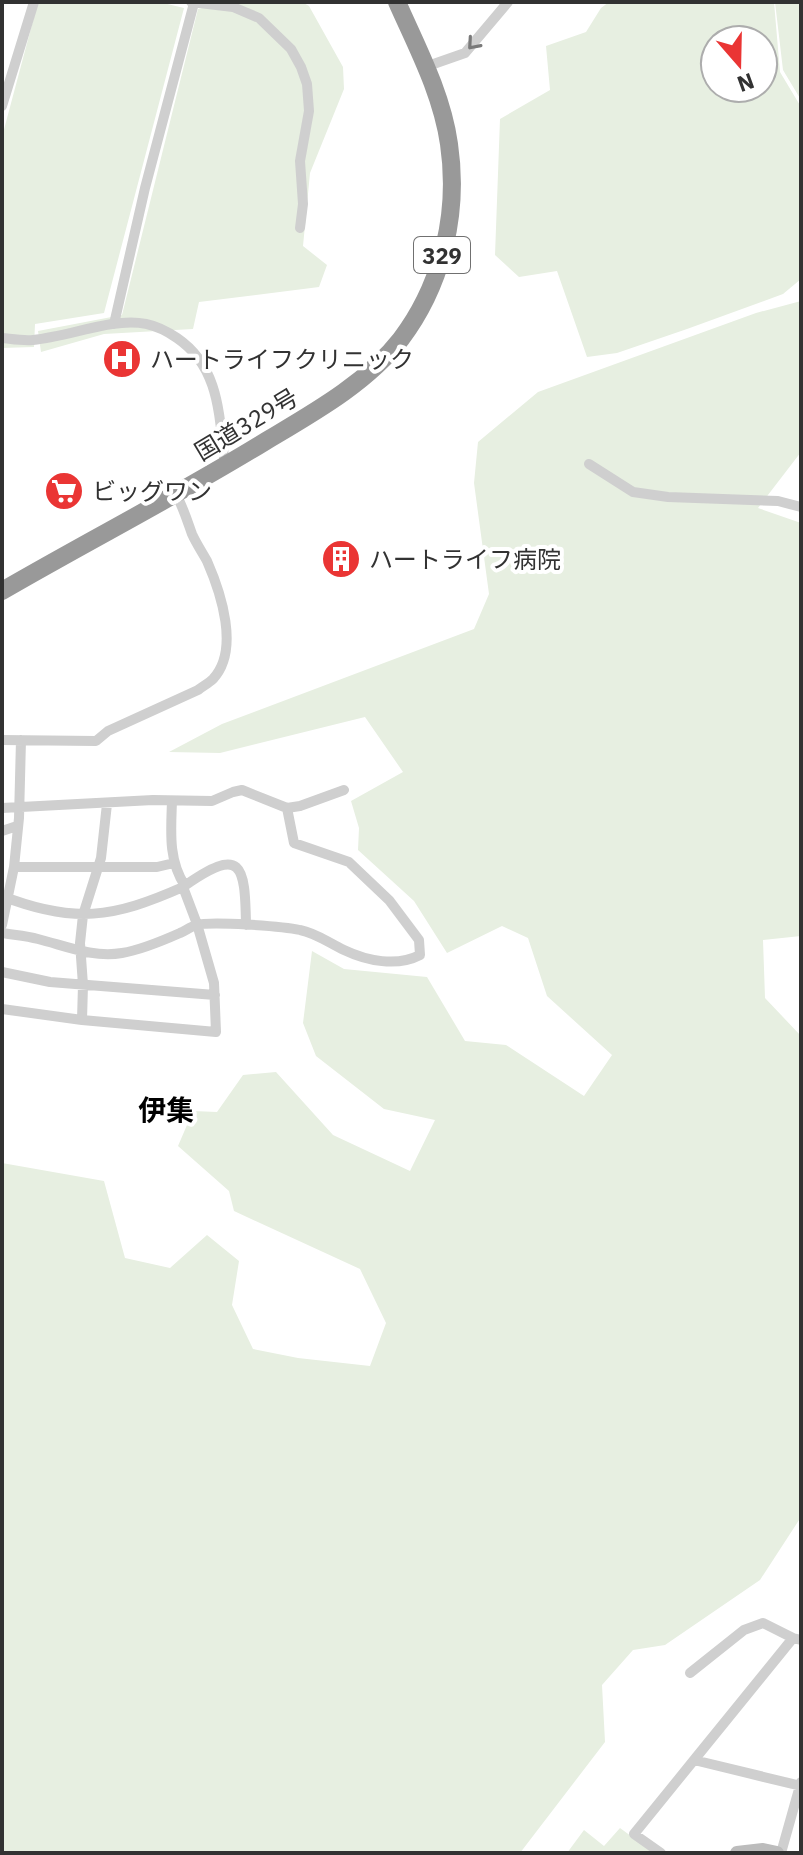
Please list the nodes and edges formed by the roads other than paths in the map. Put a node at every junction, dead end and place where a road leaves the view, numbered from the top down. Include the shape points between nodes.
1 (34, 2) edge
2 (192, 2) edge
3 (397, 2) edge
4 (508, 2) edge
5 (425, 67) junction
6 (2, 106) edge
7 (300, 228) dead end
8 (114, 324) junction
9 (2, 338) edge
10 (589, 464) dead end
11 (225, 466) junction
12 (176, 494) junction
13 (801, 507) edge
14 (2, 591) edge
15 (2, 740) edge
16 (21, 740) junction
17 (344, 790) dead end
18 (172, 801) junction
19 (107, 804) junction
20 (20, 807) junction
21 (2, 808) edge
22 (287, 808) junction
23 (17, 826) junction
24 (2, 831) edge
25 (174, 863) junction
26 (99, 866) junction
27 (14, 867) junction
28 (184, 886) junction
29 (5, 897) edge
30 (83, 915) junction
31 (197, 924) junction
32 (2, 925) edge
33 (246, 925) junction
34 (2, 933) edge
35 (81, 952) junction
36 (2, 972) edge
37 (83, 985) junction
38 (215, 995) junction
39 (2, 1009) edge
40 (82, 1020) junction
41 (797, 1639) edge
42 (690, 1673) dead end
43 (694, 1760) junction
44 (801, 1784) edge
45 (661, 1853) edge
46 (737, 1853) edge
47 (779, 1853) edge

1 - 6 street
2 - 7 street via 233,7 259,18 291,49 301,67 309,111 300,161
2 - 8 street
3 - 5 highway, 国道329号 / 329
4 -> 5 street via 465,53
5 - 11 highway, 国道329号 / 329 via 449,142 453,194 446,242 427,294 399,341 363,376
8 - 9 street via 31,340
8 - 11 street via 150,324 193,350 217,399
10 - 13 street via 633,492
11 - 12 highway, 国道329号 / 329
12 - 14 highway, 国道329号 / 329
12 - 16 street via 222,604 227,635 217,674 198,690 96,741
15 - 16 street
16 - 20 street
17 - 22 street
18 - 19 street
18 - 22 street via 212,801 242,790
18 - 25 street
19 - 20 street
19 - 26 street
20 - 21 street
20 - 23 street
22 - 33 street via 294,843 349,862 389,900 419,940 420,955 378,961 300,930
23 - 24 street
23 - 27 street
25 - 26 street
25 - 28 street
26 - 27 street
26 - 30 street
27 - 29 street
28 - 30 street via 123,909
28 - 31 street
28 - 33 street via 220,865 235,865 244,885
29 - 30 street
29 - 32 street
30 - 35 street
31 - 33 street
31 - 35 street via 121,953
31 - 38 street
34 - 35 street
35 - 37 street
36 - 37 street
37 - 38 street
37 - 40 street
38 - 40 street via 216,1032
39 - 40 street
41 - 42 street via 763,1623 744,1630
41 - 43 street
43 - 44 street
43 - 45 street via 634,1834
44 - 47 street
46 - 47 street

